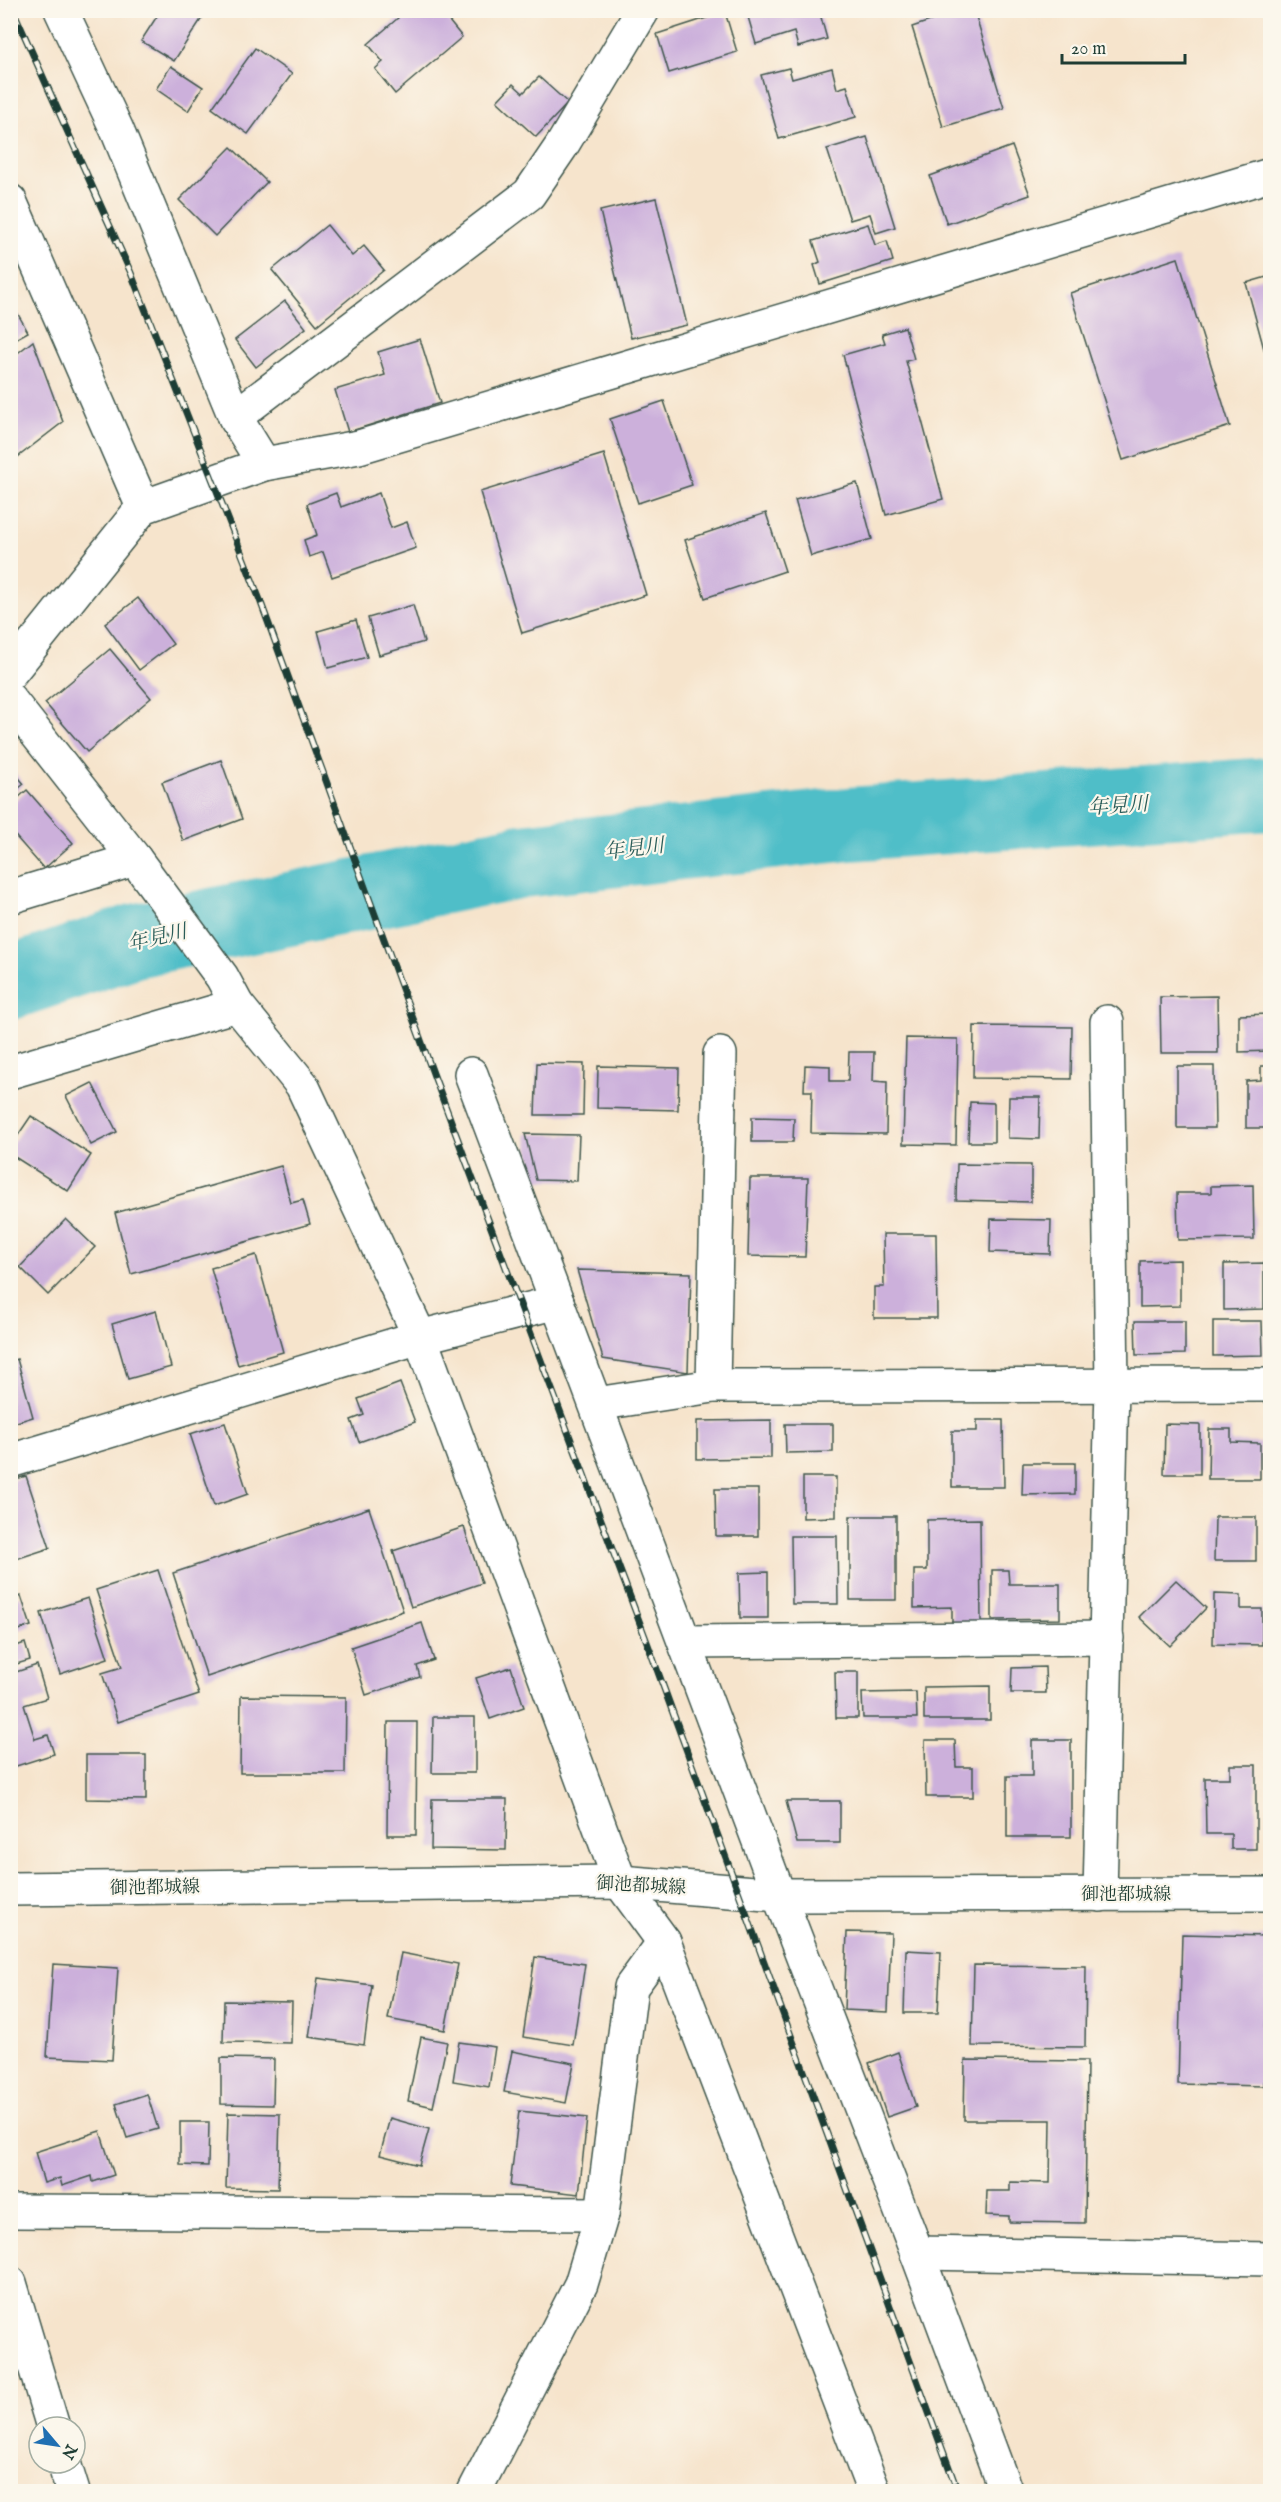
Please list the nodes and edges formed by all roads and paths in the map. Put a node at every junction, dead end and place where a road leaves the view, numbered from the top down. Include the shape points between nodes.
1 (61, 10) edge
2 (643, 10) edge
3 (1270, 175) edge
4 (10, 201) edge
5 (235, 417) junction
6 (264, 464) junction
7 (143, 507) junction
8 (10, 673) edge
9 (10, 700) edge
10 (135, 859) junction
11 (10, 897) edge
12 (230, 991) junction
13 (1107, 1022) dead end
14 (720, 1054) dead end
15 (10, 1072) edge
16 (471, 1074) dead end
17 (557, 1302) junction
18 (420, 1337) junction
19 (1270, 1385) edge
20 (713, 1386) junction
21 (1112, 1386) junction
22 (596, 1404) junction
23 (10, 1461) edge
24 (1107, 1638) junction
25 (685, 1642) junction
26 (620, 1882) junction
27 (10, 1889) edge
28 (1100, 1894) junction
29 (1270, 1894) edge
30 (779, 1895) junction
31 (664, 1942) junction
32 (10, 2211) edge
33 (602, 2214) junction
34 (917, 2253) junction
35 (1270, 2259) edge
36 (10, 2283) edge
37 (49, 2415) edge
38 (67, 2475) edge
39 (72, 2492) edge
40 (474, 2492) edge
41 (874, 2492) edge
42 (1006, 2492) edge

1 - 5 street via 117,130
2 - 5 street via 529,194
3 - 6 street via 359,447
4 - 7 street
5 - 6 street
6 - 7 street
7 - 8 street
9 - 10 street
10 - 11 street
10 - 12 street
12 - 15 street
12 - 18 street via 302,1085
13 - 21 street
14 - 20 street
16 - 17 street
17 - 18 street
17 - 22 street
18 - 23 street
18 - 26 street
19 - 21 street
20 - 21 street
20 - 22 street
21 - 24 street
22 - 25 street
24 - 25 street
24 - 28 street
25 - 30 street
26 - 27 street, 御池都城線
26 - 30 street, 御池都城線
26 - 31 street
28 - 29 street, 御池都城線
28 - 30 street, 御池都城線
30 - 34 street
31 - 33 street via 631,1987
31 - 41 street
32 - 33 street
33 - 40 street via 581,2284
34 - 35 street
34 - 42 street
36 - 37 street
38 - 39 street

